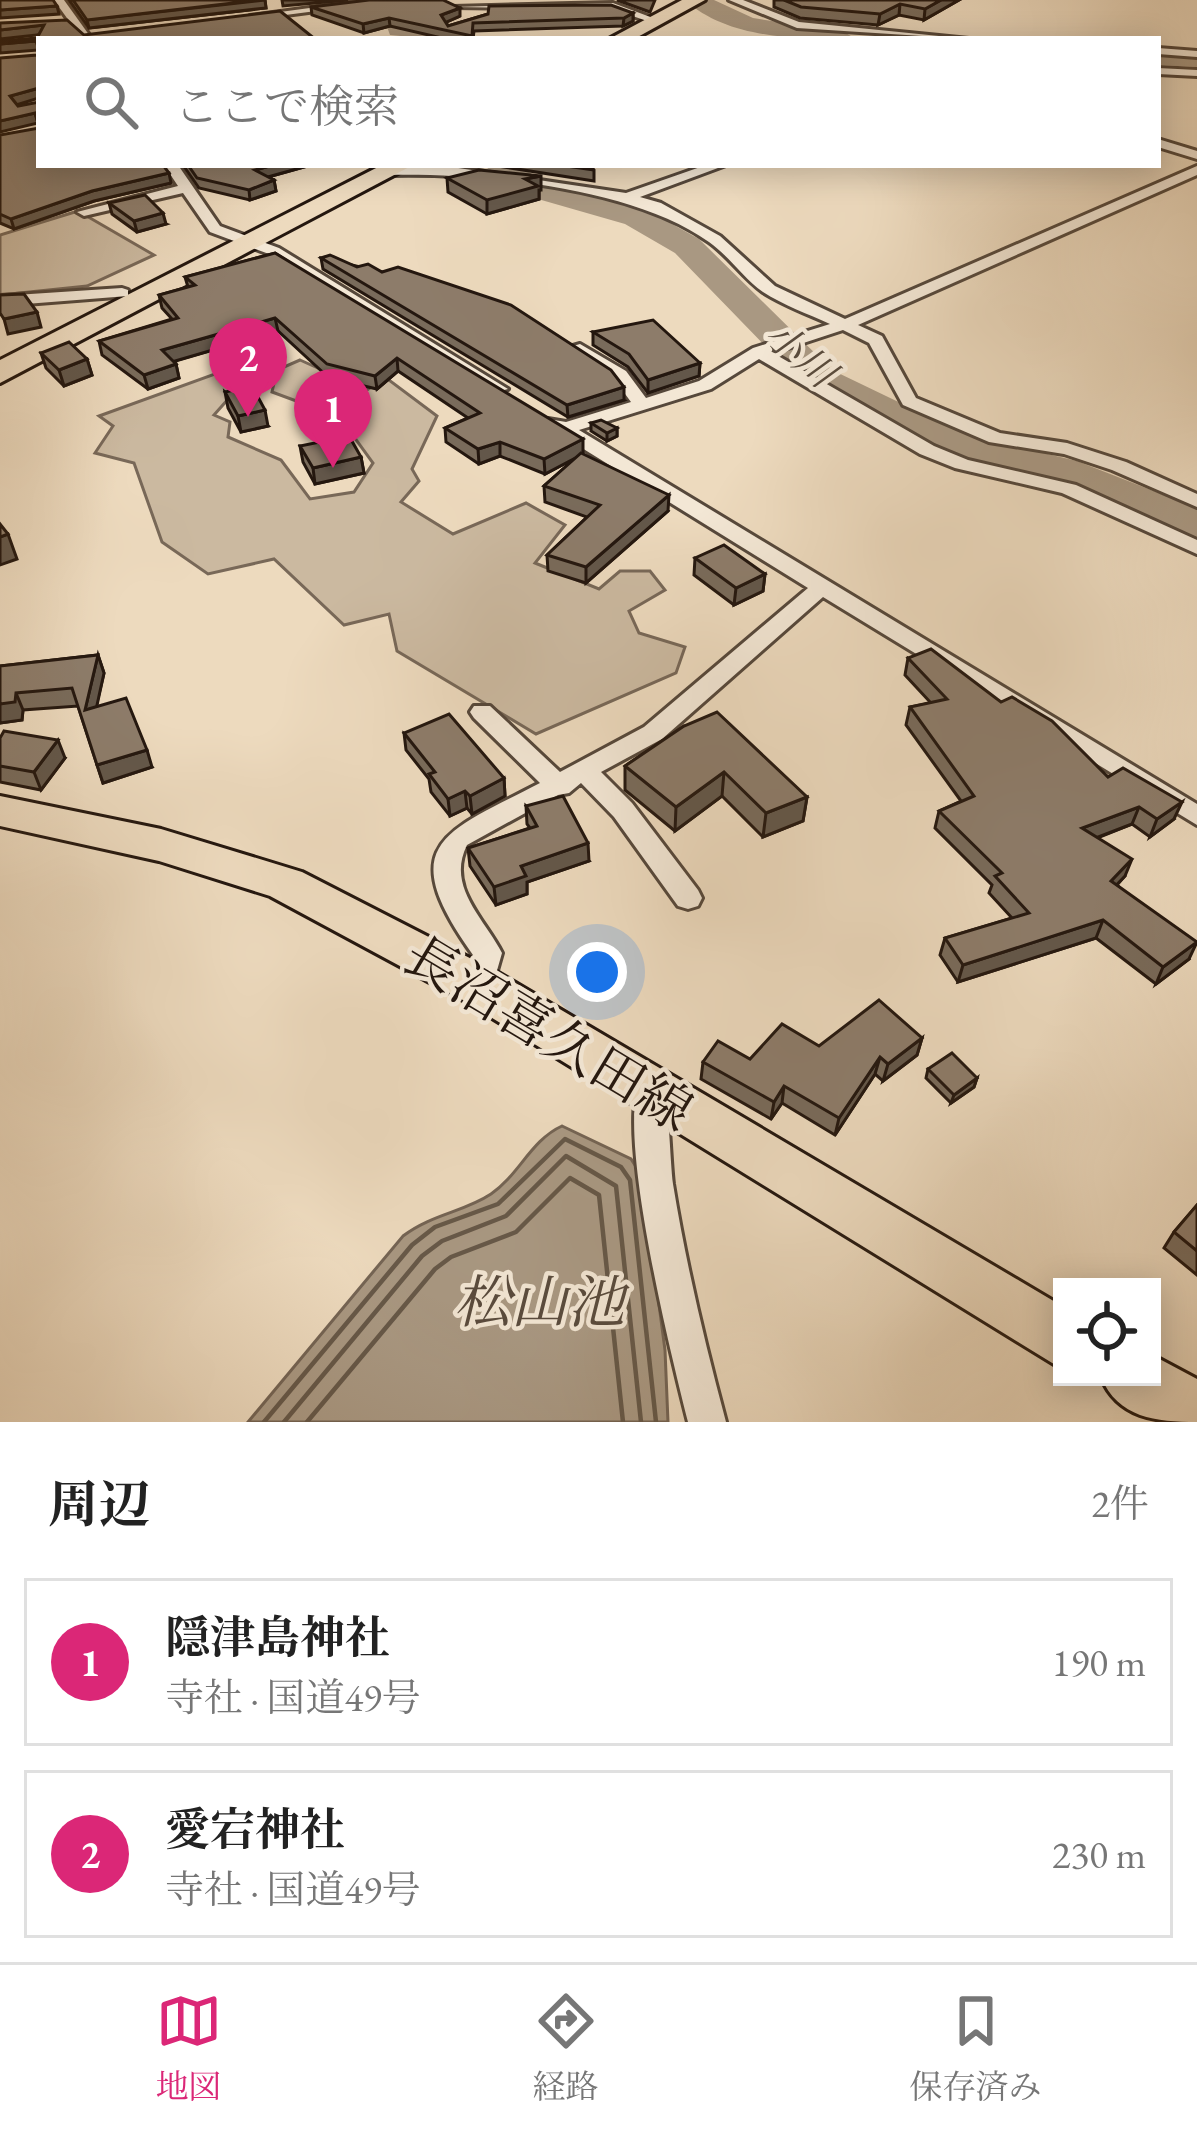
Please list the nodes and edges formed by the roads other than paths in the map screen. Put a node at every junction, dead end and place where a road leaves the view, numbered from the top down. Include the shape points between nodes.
1 (58, 0) edge
2 (275, 0) edge
3 (390, 0) edge
4 (442, 0) edge
5 (715, 0) edge
6 (734, 0) edge
7 (685, 5) edge
8 (458, 7) junction
9 (295, 11) junction
10 (248, 17) edge
11 (482, 18) junction
12 (74, 21) junction
13 (58, 22) edge
14 (466, 23) edge
15 (494, 24) edge
16 (109, 33) edge
17 (650, 33) edge
18 (85, 36) edge
19 (928, 36) edge
20 (1161, 51) edge
21 (1197, 54) edge
22 (1161, 71) edge
23 (1197, 73) edge
24 (1161, 144) edge
25 (1197, 155) edge
26 (173, 168) edge
27 (386, 168) edge
28 (407, 168) edge
29 (710, 168) edge
30 (1197, 170) edge
31 (186, 188) junction
32 (627, 197) junction
33 (84, 212) dead end
34 (243, 239) junction
35 (122, 293) junction
36 (0, 301) edge
37 (845, 323) junction
38 (563, 339) edge
39 (775, 346) junction
40 (0, 356) edge
41 (0, 373) edge
42 (513, 398) edge
43 (641, 404) junction
44 (533, 410) edge
45 (564, 429) junction
46 (1197, 501) edge
47 (1197, 548) edge
48 (822, 586) junction
49 (482, 712) dead end
50 (586, 773) junction
51 (560, 788) junction
52 (0, 811) edge
53 (1197, 817) edge
54 (688, 898) dead end
55 (480, 986) junction
56 (651, 1092) junction
57 (1053, 1335) edge
58 (1148, 1386) edge
59 (1197, 1413) edge
60 (706, 1422) edge

1 - 12 street
2 - 9 street
3 - 9 street
4 - 8 street
5 - 7 highway
6 - 19 street via 797,25
7 - 17 highway
8 - 11 street
8 - 17 street via 614,6
9 - 10 street
11 - 14 street
11 - 15 street
12 - 13 street
12 - 18 street
16 - 18 street
20 - 21 street
22 - 23 street
24 - 25 street
26 - 31 street
27 - 34 highway
28 - 32 street
29 - 32 street
30 - 37 street
31 - 33 street
31 - 34 street via 204,219
32 - 37 street via 716,239 769,289
34 - 35 highway
34 - 41 highway
34 - 42 street
35 - 36 street
35 - 40 highway
37 - 39 street
37 - 46 street via 876,340 909,401 996,438 1119,466
38 - 43 street via 620,375
39 - 43 street via 705,385
39 - 47 street via 927,450 1069,489
43 - 45 street
44 - 45 street
45 - 48 street
48 - 50 street via 653,733
48 - 53 street
49 - 51 street
50 - 51 street
50 - 54 street
51 - 55 street via 450,848 446,863 459,913 488,953
52 - 55 main road, 長沼喜久田線 via 161,845 286,884
55 - 56 main road, 長沼喜久田線
56 - 57 main road, 長沼喜久田線
56 - 60 street via 651,1153
58 - 59 main road

